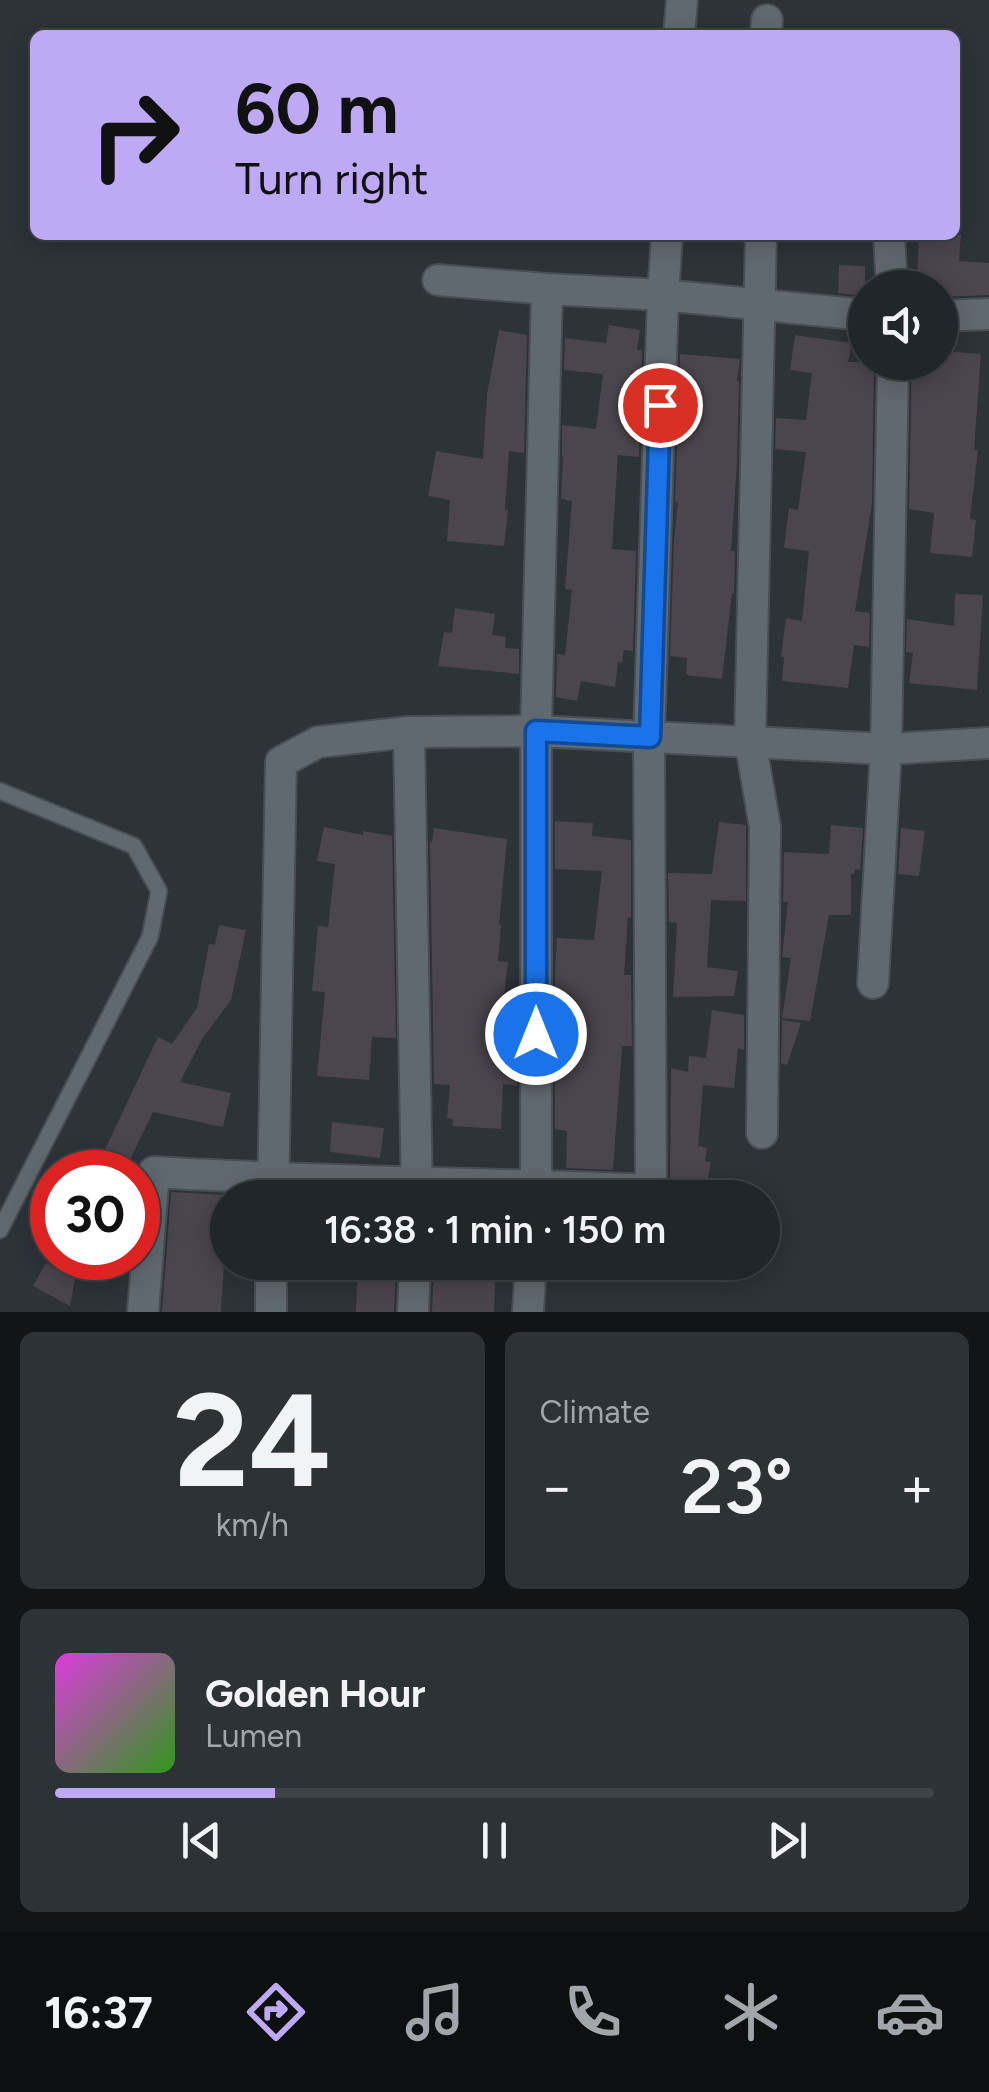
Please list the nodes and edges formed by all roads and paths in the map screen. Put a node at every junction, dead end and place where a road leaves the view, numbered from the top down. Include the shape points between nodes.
1 (682, 0) edge
2 (679, 30) edge
3 (666, 240) edge
4 (761, 240) edge
5 (889, 240) edge
6 (891, 270) edge
7 (438, 280) dead end
8 (547, 289) junction
9 (663, 295) junction
10 (759, 304) junction
11 (848, 313) edge
12 (989, 314) edge
13 (958, 315) edge
14 (893, 380) edge
15 (536, 731) junction
16 (409, 732) junction
17 (650, 737) junction
18 (750, 740) junction
19 (989, 744) edge
20 (886, 748) junction
21 (0, 791) edge
22 (873, 982) dead end
23 (762, 1134) dead end
24 (214, 1180) edge
25 (273, 1180) edge
26 (418, 1180) edge
27 (536, 1180) edge
28 (651, 1180) edge
29 (0, 1230) edge
30 (271, 1280) edge
31 (414, 1280) edge
32 (531, 1280) edge
33 (143, 1312) edge
34 (270, 1312) edge
35 (412, 1312) edge
36 (528, 1312) edge

1 - 2 street
3 - 9 street
4 - 10 street
5 - 6 street
7 - 8 street
8 - 9 street
8 - 15 street
9 - 10 street
9 - 17 street
10 - 11 street
10 - 18 street
12 - 13 street
14 - 20 street
15 - 16 street
15 - 17 street
15 - 27 street
16 - 25 street via 318,742 281,762
16 - 26 street
17 - 18 street
17 - 28 street
18 - 20 street
18 - 23 street via 764,827
19 - 20 street
20 - 22 street
21 - 29 lane via 134,846 160,891 150,937
24 - 33 street via 154,1172
30 - 34 street
31 - 35 street
32 - 36 street

